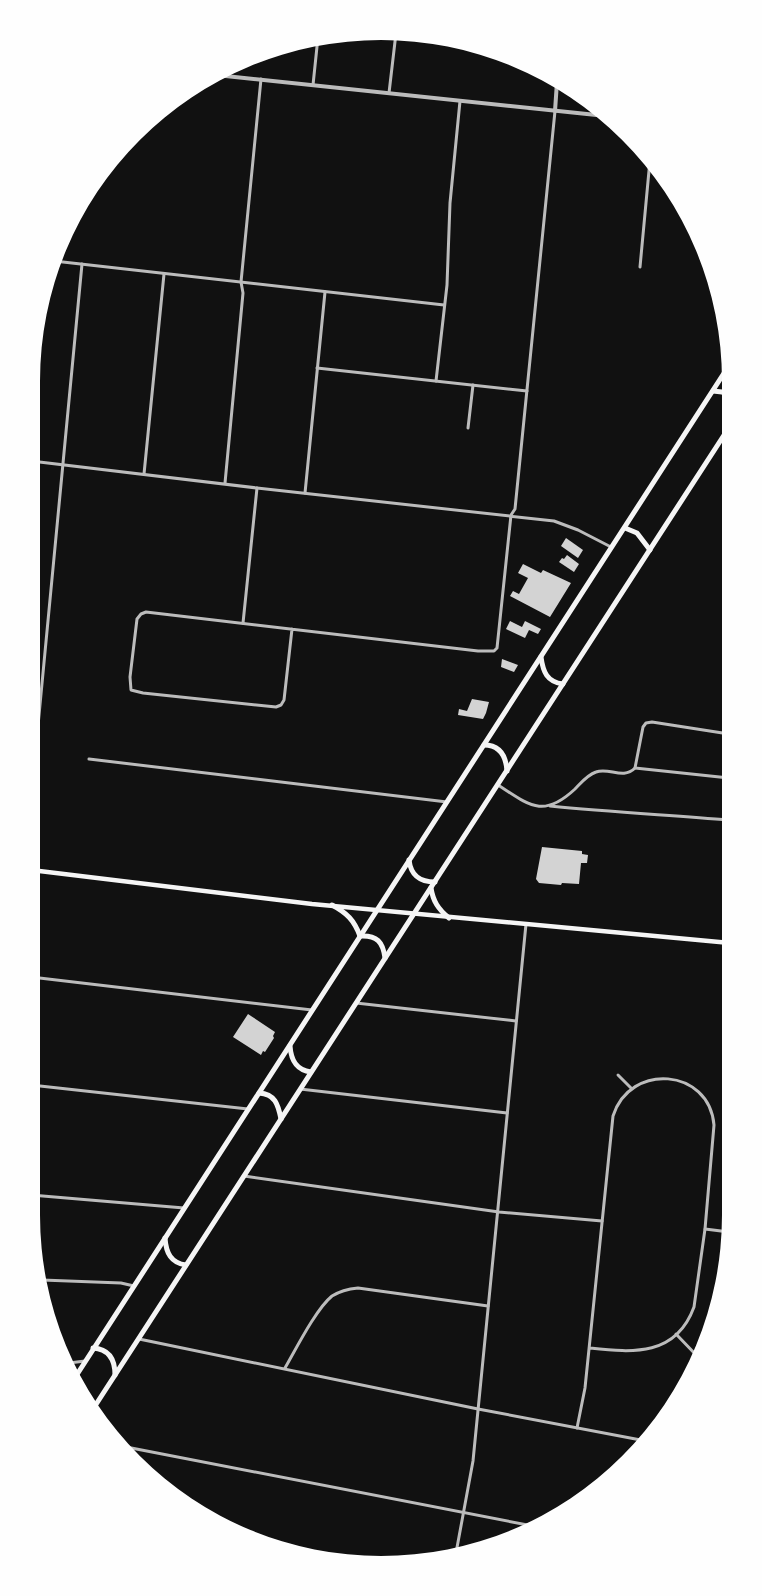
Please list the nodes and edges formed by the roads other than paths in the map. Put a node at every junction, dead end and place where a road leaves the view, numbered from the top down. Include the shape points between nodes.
1 (395, 41) edge
2 (317, 46) edge
3 (229, 75) edge
4 (262, 79) junction
5 (313, 85) junction
6 (557, 89) edge
7 (390, 93) junction
8 (460, 101) junction
9 (555, 111) junction
10 (595, 115) edge
11 (649, 170) edge
12 (62, 262) edge
13 (82, 264) junction
14 (640, 267) dead end
15 (164, 274) junction
16 (241, 282) junction
17 (325, 292) junction
18 (444, 305) junction
19 (317, 368) junction
20 (722, 377) edge
21 (436, 381) junction
22 (473, 386) junction
23 (527, 391) junction
24 (713, 391) junction
25 (722, 392) edge
26 (468, 428) dead end
27 (722, 438) edge
28 (40, 462) edge
29 (64, 464) junction
30 (144, 474) junction
31 (225, 483) junction
32 (257, 488) junction
33 (305, 493) junction
34 (511, 516) junction
35 (624, 528) junction
36 (612, 547) junction
37 (650, 550) junction
38 (243, 623) junction
39 (292, 630) junction
40 (541, 656) junction
41 (563, 684) junction
42 (40, 708) edge
43 (722, 733) edge
44 (484, 745) junction
45 (89, 759) dead end
46 (636, 768) junction
47 (507, 772) junction
48 (722, 777) edge
49 (498, 785) junction
50 (447, 802) junction
51 (549, 806) junction
52 (722, 819) edge
53 (409, 860) junction
54 (40, 871) edge
55 (435, 882) junction
56 (431, 888) junction
57 (332, 905) junction
58 (377, 910) junction
59 (413, 914) junction
60 (449, 918) junction
61 (526, 924) junction
62 (360, 936) junction
63 (722, 942) edge
64 (385, 958) junction
65 (40, 978) edge
66 (356, 1003) junction
67 (312, 1010) junction
68 (516, 1022) junction
69 (290, 1045) junction
70 (311, 1072) junction
71 (618, 1074) dead end
72 (40, 1086) edge
73 (631, 1088) junction
74 (300, 1090) junction
75 (258, 1093) junction
76 (248, 1108) junction
77 (507, 1113) junction
78 (281, 1119) junction
79 (244, 1176) junction
80 (40, 1196) edge
81 (184, 1208) junction
82 (499, 1212) junction
83 (602, 1221) junction
84 (705, 1229) junction
85 (721, 1231) edge
86 (165, 1238) junction
87 (186, 1265) junction
88 (47, 1280) edge
89 (134, 1286) junction
90 (488, 1306) junction
91 (676, 1334) junction
92 (139, 1339) junction
93 (93, 1348) junction
94 (590, 1348) junction
95 (693, 1352) edge
96 (85, 1361) junction
97 (73, 1362) edge
98 (285, 1368) junction
99 (78, 1372) edge
100 (115, 1375) junction
101 (97, 1403) edge
102 (478, 1409) junction
103 (577, 1428) junction
104 (638, 1439) edge
105 (133, 1448) edge
106 (463, 1513) junction
107 (524, 1524) edge
108 (457, 1547) edge

1 - 7 street
2 - 5 street
3 - 4 street
4 - 5 street
4 - 16 street
5 - 7 street
6 - 9 street
7 - 8 street
8 - 9 street
8 - 18 street via 450,196
9 - 10 street
9 - 23 street
11 - 14 street
12 - 13 street
13 - 15 street
13 - 29 street
15 - 16 street
15 - 30 street
16 - 17 street
16 - 31 street via 244,293
17 - 18 street
17 - 19 street
18 - 21 street
19 - 21 street
19 - 33 street
20 - 24 main road
21 - 22 street
22 - 23 street
22 - 26 street
23 - 34 street via 515,509
24 - 25 main road
24 - 35 main road
27 - 37 main road
28 - 29 street
29 - 30 street
29 - 42 street
30 - 31 street
31 - 32 street
32 - 33 street
32 - 38 street
33 - 34 street
34 - 36 street via 562,523
34 - 39 street via 498,643 494,651 478,652
35 - 36 main road
35 - 37 main road via 637,532
36 - 40 main road
37 - 41 main road
38 - 39 street
38 - 39 street via 141,614 137,619 131,690 280,706 284,700
40 - 41 main road via 542,667 549,679
40 - 44 main road
41 - 47 main road
43 - 46 street via 646,723
44 - 47 main road via 500,751
44 - 50 main road
45 - 50 street
46 - 48 street
46 - 51 street via 621,774 597,771
47 - 49 main road
49 - 51 street via 523,802
49 - 55 main road
50 - 53 main road
51 - 52 street
53 - 55 main road via 416,878
53 - 58 main road
54 - 57 main road
55 - 56 main road
56 - 59 main road
56 - 60 main road via 436,904
57 - 58 main road
57 - 62 main road via 350,916
58 - 59 main road
58 - 62 main road
59 - 60 main road
59 - 64 main road
60 - 61 main road
61 - 63 main road
61 - 68 street
62 - 64 main road via 370,936 379,941
62 - 67 main road
64 - 66 main road
65 - 67 street
66 - 68 street
66 - 70 main road
67 - 69 main road
68 - 77 street
69 - 70 main road via 295,1065
69 - 75 main road
70 - 74 main road
71 - 73 street
72 - 76 street
73 - 83 street via 620,1100 613,1116
73 - 84 street via 647,1080 673,1079 696,1090 708,1103 714,1131
74 - 77 street
74 - 78 main road
75 - 76 main road
75 - 78 main road via 273,1097
76 - 81 main road
77 - 82 street
78 - 79 main road
79 - 82 street
79 - 87 main road
80 - 81 street
81 - 86 main road
82 - 83 street
82 - 90 street
83 - 94 street
84 - 85 street
84 - 91 street via 694,1307
86 - 87 main road via 170,1258
86 - 89 main road
87 - 92 main road
88 - 89 street
89 - 93 main road
90 - 98 street via 349,1289 331,1297 320,1310
90 - 102 street
91 - 94 street via 657,1346 637,1352
91 - 95 street
92 - 98 street
92 - 100 main road
93 - 96 main road
93 - 100 main road via 109,1354 114,1362
94 - 103 street
96 - 97 street
96 - 99 main road
98 - 102 street
100 - 101 main road
102 - 103 street
102 - 106 street
103 - 104 street
105 - 106 street
106 - 107 street
106 - 108 street

